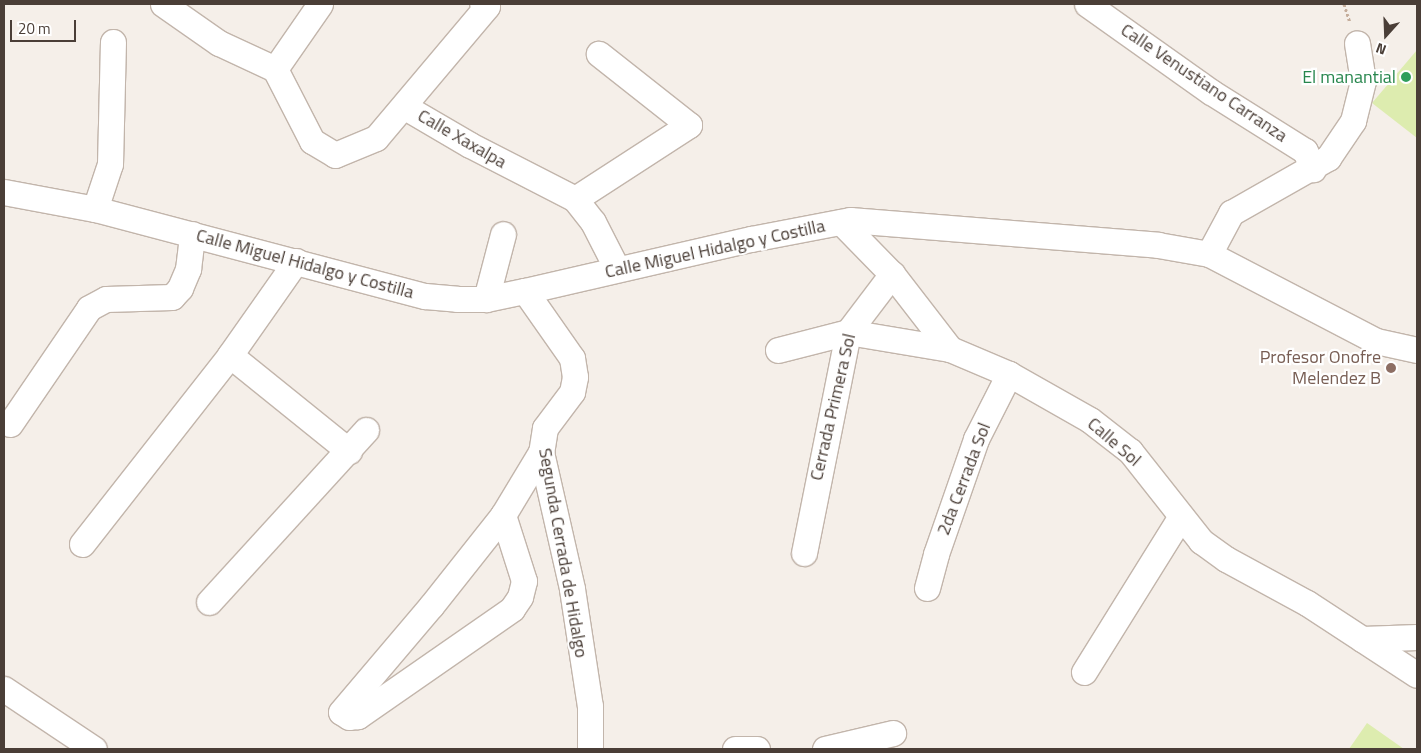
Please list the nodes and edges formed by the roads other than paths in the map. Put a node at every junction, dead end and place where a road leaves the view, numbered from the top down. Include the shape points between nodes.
1 (163, 4) edge
2 (320, 4) edge
3 (482, 4) edge
4 (1087, 4) edge
5 (113, 42) dead end
6 (1357, 43) dead end
7 (599, 54) dead end
8 (275, 69) junction
9 (405, 107) junction
10 (1313, 169) junction
11 (4, 192) edge
12 (574, 199) junction
13 (95, 209) junction
14 (841, 222) junction
15 (192, 234) junction
16 (503, 234) dead end
17 (1209, 254) junction
18 (296, 261) junction
19 (617, 269) junction
20 (892, 274) junction
21 (525, 291) junction
22 (486, 299) junction
23 (848, 332) junction
24 (950, 349) junction
25 (778, 350) dead end
26 (1417, 350) edge
27 (230, 355) junction
28 (1009, 374) junction
29 (10, 424) dead end
30 (366, 430) dead end
31 (349, 451) junction
32 (541, 452) junction
33 (503, 515) junction
34 (1180, 518) junction
35 (82, 544) dead end
36 (804, 553) dead end
37 (928, 588) dead end
38 (208, 602) dead end
39 (1417, 637) edge
40 (1362, 639) junction
41 (1084, 672) dead end
42 (1417, 675) edge
43 (4, 689) edge
44 (893, 733) dead end
45 (94, 749) edge
46 (590, 749) edge
47 (735, 749) edge
48 (756, 749) edge
49 (825, 749) edge

1 - 8 street via 218,43
2 - 8 street
3 - 9 street via 487,6
4 - 10 street, Calle Venustiano Carranza via 1210,92 1305,150
5 - 13 street via 110,164
6 - 10 street via 1363,81 1353,121 1328,158
7 - 12 street via 689,126
8 - 9 street, Calle Xaxalpa via 312,141 335,155 376,138
9 - 12 street, Calle Xaxalpa via 478,150
10 - 17 street via 1232,213
11 - 13 street, Calle Miguel Hidalgo y Costilla
12 - 19 street, Calle Xaxalpa via 593,222
13 - 15 street, Calle Miguel Hidalgo y Costilla
14 - 17 street, Calle Miguel Hidalgo y Costilla via 960,227 1158,245
14 - 19 street, Calle Miguel Hidalgo y Costilla
14 - 20 street, Calle Sol
15 - 18 street, Calle Miguel Hidalgo y Costilla
15 - 29 street via 188,270 172,297 106,299 89,308
16 - 22 street
17 - 26 street, Calle Miguel Hidalgo y Costilla via 1315,306 1376,341
18 - 22 street, Calle Miguel Hidalgo y Costilla via 425,296
18 - 27 street
19 - 21 street, Calle Miguel Hidalgo y Costilla
20 - 23 street, Cerrada Primera Sol
20 - 24 street, Calle Sol
21 - 22 street, Calle Miguel Hidalgo y Costilla
21 - 32 street, Segunda Cerrada de Hidalgo via 572,358 574,377 572,392 545,428
23 - 24 street
23 - 25 street
23 - 36 street, Cerrada Primera Sol
24 - 28 street, Calle Sol
27 - 31 street
27 - 35 street
28 - 34 street, Calle Sol via 1090,420 1130,451
28 - 37 street, 2da Cerrada Sol via 976,439 936,554
30 - 31 street
31 - 38 street
32 - 33 street
32 - 46 street, Segunda Cerrada de Hidalgo via 572,588 590,706
33 - 33 street via 524,581 520,597 512,608 358,716 349,717 341,712
34 - 40 street, Calle Sol via 1201,541 1226,559 1307,603
34 - 41 street
39 - 40 street
40 - 42 street, Calle Sol
43 - 45 street
44 - 49 street
47 - 48 street

